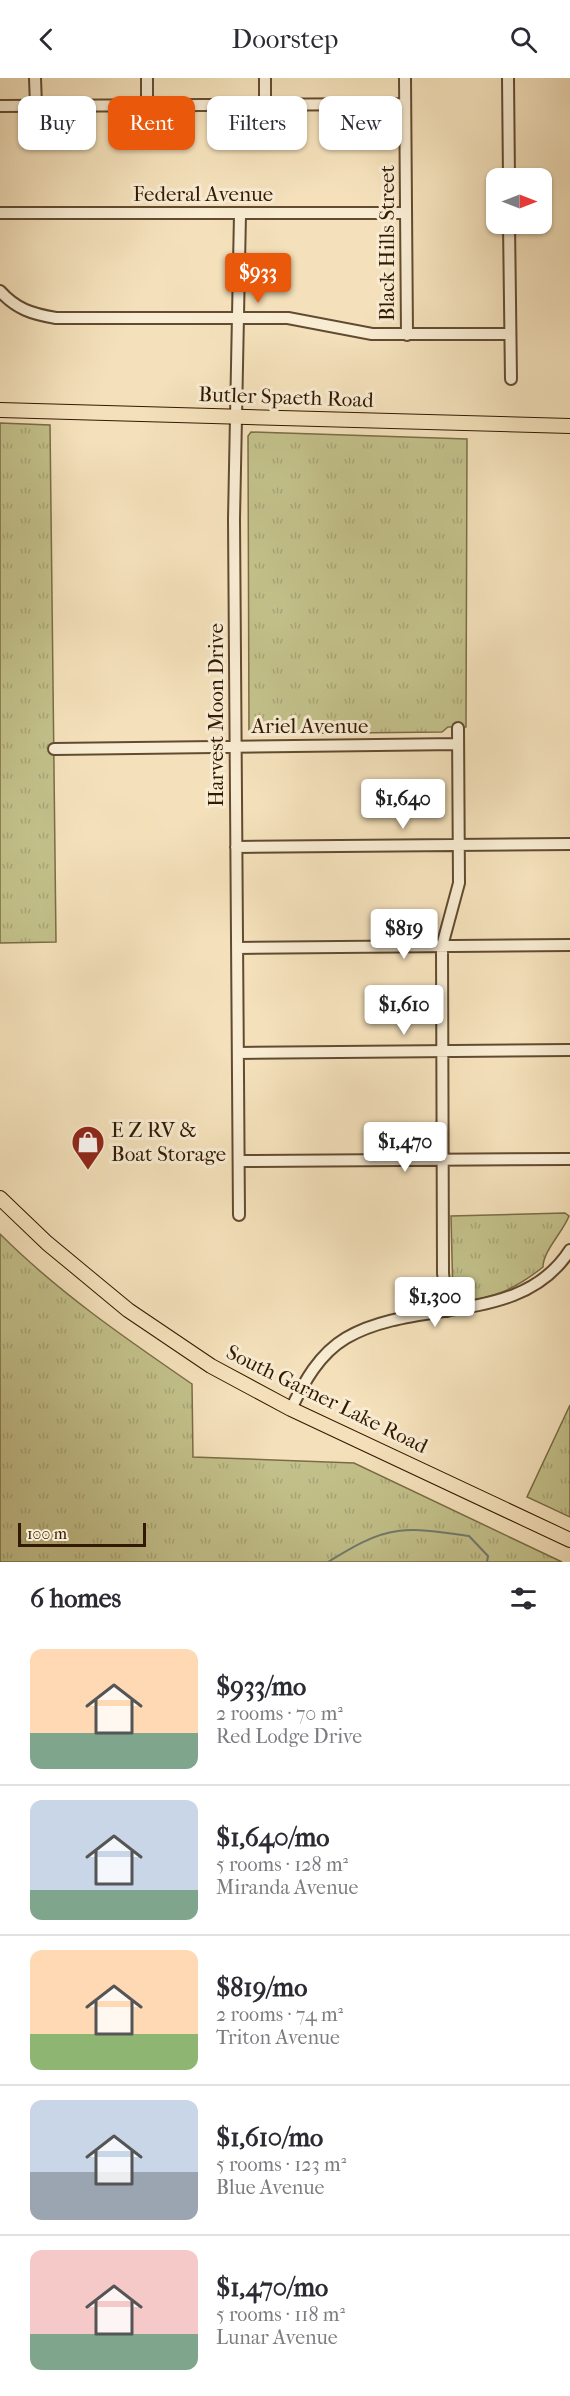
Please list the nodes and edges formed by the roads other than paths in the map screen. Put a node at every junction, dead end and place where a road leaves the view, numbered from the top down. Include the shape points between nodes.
1 (35, 78) edge
2 (147, 78) edge
3 (265, 78) edge
4 (405, 78) edge
5 (508, 78) edge
6 (36, 96) edge
7 (147, 96) edge
8 (265, 96) edge
9 (307, 104) edge
10 (405, 104) junction
11 (0, 106) edge
12 (18, 106) edge
13 (509, 168) edge
14 (0, 213) edge
15 (406, 213) junction
16 (240, 214) junction
17 (509, 234) edge
18 (0, 291) edge
19 (239, 319) junction
20 (510, 334) junction
21 (407, 335) junction
22 (511, 379) dead end
23 (0, 410) edge
24 (237, 416) junction
25 (570, 426) edge
26 (459, 729) dead end
27 (459, 744) junction
28 (235, 746) junction
29 (54, 748) dead end
30 (459, 843) junction
31 (570, 844) edge
32 (236, 847) junction
33 (442, 945) junction
34 (570, 945) edge
35 (237, 948) junction
36 (443, 1050) junction
37 (570, 1050) edge
38 (238, 1053) junction
39 (444, 1159) junction
40 (570, 1159) edge
41 (239, 1161) junction
42 (0, 1198) edge
43 (239, 1215) dead end
44 (570, 1250) edge
45 (447, 1311) junction
46 (291, 1409) junction
47 (570, 1540) edge

1 - 6 street
2 - 7 street
3 - 8 street
4 - 10 street, Black Hills Street
5 - 13 street
9 - 10 street
10 - 15 street, Black Hills Street
11 - 12 street
14 - 16 street, Federal Avenue
15 - 16 street, Federal Avenue
15 - 21 street, Black Hills Street
16 - 19 street, Harvest Moon Drive
17 - 20 street
18 - 19 street via 10,303 32,314 56,318
19 - 21 street via 288,318 372,334
19 - 24 street, Harvest Moon Drive
20 - 21 street
20 - 22 street
23 - 24 main road, Butler Spaeth Road
24 - 25 main road, Butler Spaeth Road
24 - 28 street, Harvest Moon Drive
26 - 27 street
27 - 28 street, Ariel Avenue
27 - 30 street
28 - 29 street, Ariel Avenue
28 - 32 street, Harvest Moon Drive
30 - 31 street
30 - 32 street
30 - 33 street via 459,883
32 - 35 street, Harvest Moon Drive
33 - 34 street
33 - 35 street
33 - 36 street
35 - 38 street, Harvest Moon Drive
36 - 37 street
36 - 38 street
36 - 39 street
38 - 41 street, Harvest Moon Drive
39 - 40 street
39 - 41 street
39 - 45 street via 443,1273
41 - 43 street, Harvest Moon Drive
42 - 46 main road, South Garner Lake Road via 128,1310 211,1366
44 - 45 street via 561,1265 538,1284 511,1297
45 - 46 street via 379,1324 346,1338 313,1368
46 - 47 main road, South Garner Lake Road

